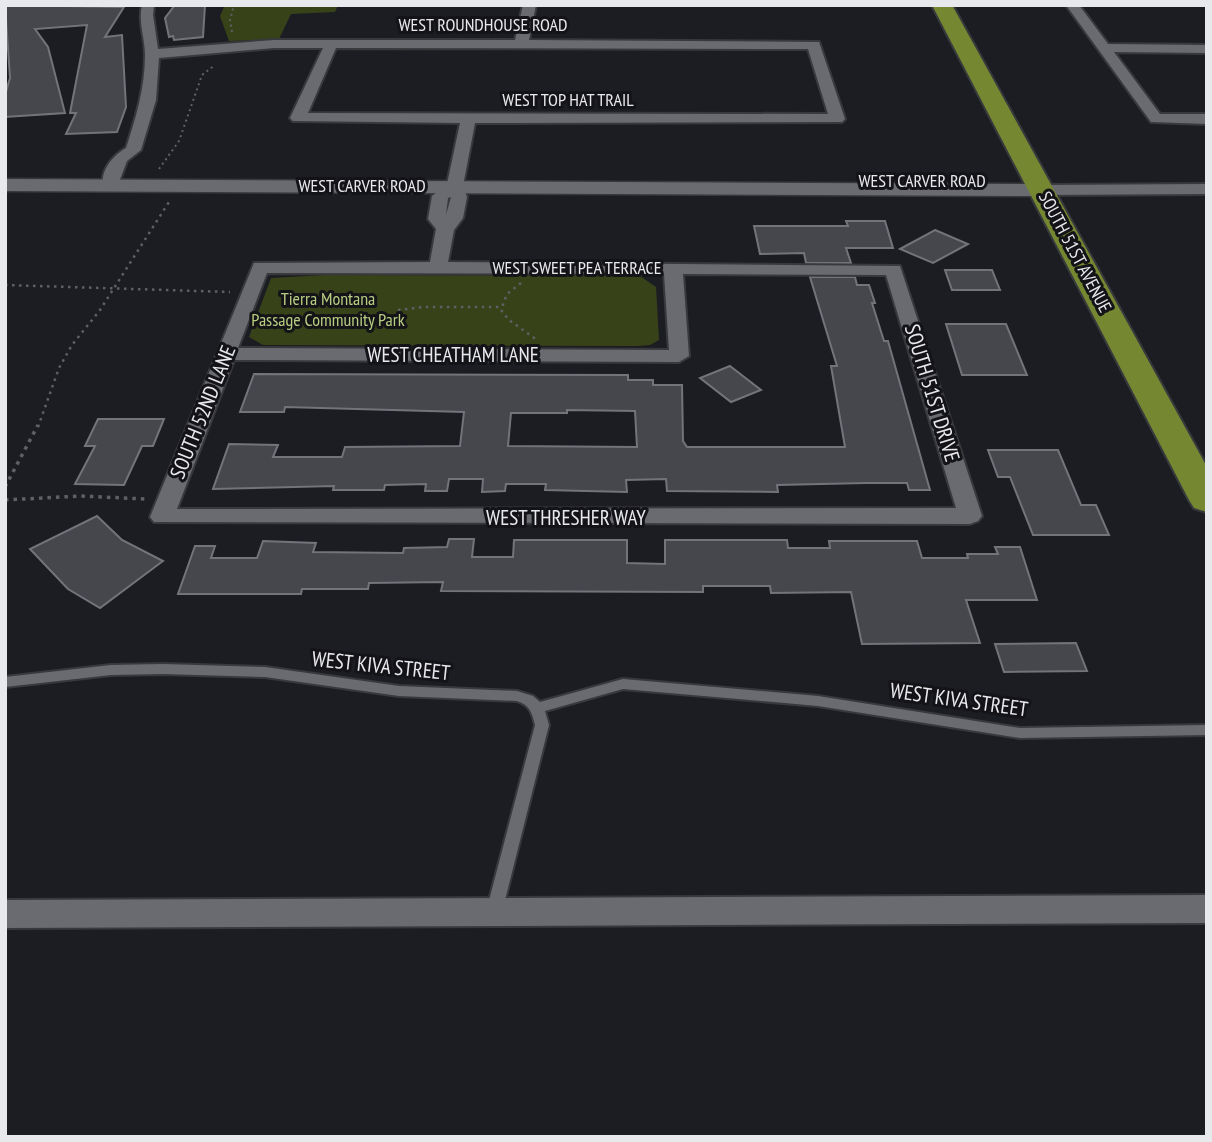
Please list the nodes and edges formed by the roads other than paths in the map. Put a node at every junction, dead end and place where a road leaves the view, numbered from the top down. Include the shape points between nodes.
1 (148, 5) edge
2 (530, 5) edge
3 (942, 5) edge
4 (1072, 5) edge
5 (331, 45) junction
6 (522, 45) junction
7 (1104, 48) junction
8 (1207, 49) edge
9 (152, 54) junction
10 (468, 119) junction
11 (837, 119) joint
12 (1207, 119) edge
13 (5, 185) edge
14 (110, 186) junction
15 (455, 186) junction
16 (1207, 189) edge
17 (1041, 190) junction
18 (260, 267) joint
19 (438, 268) junction
20 (673, 269) junction
21 (894, 270) joint
22 (226, 354) junction
23 (1207, 500) edge
24 (165, 509) joint
25 (970, 516) joint
26 (5, 682) edge
27 (538, 708) junction
28 (1207, 730) edge
29 (1207, 909) edge
30 (494, 912) junction
31 (5, 914) edge

1 - 9 street
2 - 6 street
3 - 17 main road, SOUTH 51ST AVENUE
4 - 7 street
5 - 6 street, WEST ROUNDHOUSE ROAD
5 - 9 street, WEST ROUNDHOUSE ROAD via 235,45
5 - 10 street, WEST TOP HAT TRAIL via 298,118
6 - 11 street, WEST ROUNDHOUSE ROAD via 814,45
7 - 8 street
7 - 12 street via 1156,119
9 - 14 street via 149,100 133,150 139,158 129,174
10 - 11 street, WEST TOP HAT TRAIL
10 - 15 street
13 - 14 street, WEST CARVER ROAD
14 - 15 street, WEST CARVER ROAD
15 - 17 street, WEST CARVER ROAD
15 - 19 street via 459,197 454,218 444,229
16 - 17 street, WEST CARVER ROAD
17 - 23 main road, SOUTH 51ST AVENUE
18 - 19 street, WEST SWEET PEA TERRACE
18 - 22 street, SOUTH 52ND LANE
19 - 20 street, WEST SWEET PEA TERRACE
20 - 21 street, WEST SWEET PEA TERRACE
20 - 22 street, WEST CHEATHAM LANE via 679,356
21 - 25 street, SOUTH 51ST DRIVE
22 - 24 street, SOUTH 52ND LANE
24 - 25 street, WEST THRESHER WAY
26 - 27 lane, WEST KIVA STREET via 111,670 265,672 399,691 517,696 531,699
27 - 28 lane, WEST KIVA STREET via 623,684 818,701 1020,733
27 - 30 lane via 542,725
29 - 30 street
30 - 31 street

